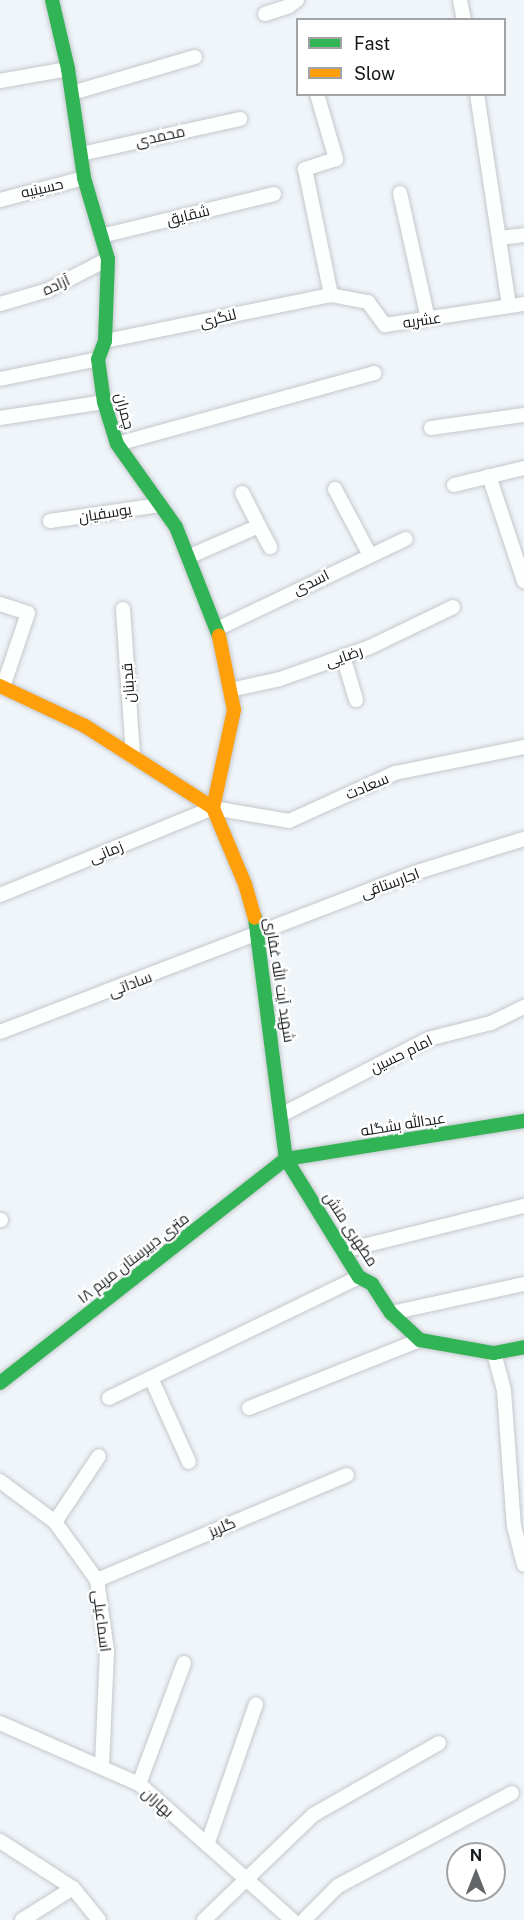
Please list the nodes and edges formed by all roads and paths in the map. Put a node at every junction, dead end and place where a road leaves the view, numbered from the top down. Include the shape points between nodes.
1 (52, 0) edge
2 (297, 0) edge
3 (460, 0) edge
4 (265, 14) dead end
5 (464, 18) edge
6 (195, 57) dead end
7 (68, 69) junction
8 (0, 81) edge
9 (72, 93) junction
10 (318, 96) edge
11 (477, 96) edge
12 (240, 119) dead end
13 (81, 154) junction
14 (84, 178) junction
15 (400, 192) dead end
16 (274, 194) dead end
17 (0, 200) edge
18 (524, 235) edge
19 (101, 236) junction
20 (500, 238) junction
21 (108, 259) junction
22 (331, 295) junction
23 (0, 304) edge
24 (524, 304) edge
25 (509, 306) junction
26 (428, 319) junction
27 (105, 342) junction
28 (98, 358) junction
29 (374, 373) dead end
30 (0, 379) edge
31 (104, 402) junction
32 (524, 415) edge
33 (0, 418) edge
34 (431, 428) dead end
35 (117, 444) junction
36 (524, 468) edge
37 (489, 476) junction
38 (454, 484) dead end
39 (335, 489) dead end
40 (242, 493) dead end
41 (160, 505) junction
42 (50, 521) dead end
43 (259, 526) junction
44 (406, 538) dead end
45 (270, 547) dead end
46 (370, 555) junction
47 (188, 557) junction
48 (524, 581) edge
49 (0, 604) edge
50 (453, 607) dead end
51 (123, 609) dead end
52 (217, 629) junction
53 (343, 657) junction
54 (1, 687) edge
55 (230, 690) junction
56 (356, 700) dead end
57 (524, 747) edge
58 (133, 757) junction
59 (213, 808) junction
60 (524, 839) edge
61 (0, 895) edge
62 (259, 934) junction
63 (524, 1007) edge
64 (0, 1032) edge
65 (283, 1114) junction
66 (524, 1121) edge
67 (286, 1159) junction
68 (524, 1206) edge
69 (343, 1251) junction
70 (359, 1277) junction
71 (524, 1284) edge
72 (391, 1313) junction
73 (420, 1340) junction
74 (524, 1347) edge
75 (494, 1353) junction
76 (151, 1378) junction
77 (0, 1383) edge
78 (109, 1398) dead end
79 (249, 1408) dead end
80 (99, 1456) dead end
81 (189, 1462) dead end
82 (346, 1475) dead end
83 (0, 1480) edge
84 (56, 1522) junction
85 (524, 1565) edge
86 (97, 1580) junction
87 (184, 1663) dead end
88 (256, 1704) dead end
89 (1, 1729) edge
90 (439, 1743) dead end
91 (102, 1767) junction
92 (139, 1784) junction
93 (512, 1792) dead end
94 (0, 1841) edge
95 (207, 1845) junction
96 (246, 1881) junction
97 (76, 1891) junction
98 (22, 1920) edge
99 (99, 1920) edge
100 (204, 1920) edge
101 (292, 1920) edge
102 (304, 1920) edge

1 - 7 street
2 - 4 street
3 - 5 street
6 - 9 street
7 - 8 street
7 - 9 street
9 - 13 street
10 - 22 street via 336,159 305,169
11 - 20 street
12 - 13 street, محمدی
13 - 14 street
14 - 17 street, حسینیه
14 - 19 street
15 - 26 street
16 - 19 street, شقایق
18 - 20 street
19 - 21 street
20 - 25 street
21 - 23 street, آزاده via 48,290
21 - 27 street
22 - 26 street, عشریه via 368,302 385,325
22 - 27 street, لنگری
24 - 25 street, عشریه
25 - 26 street, عشریه
27 - 28 street
28 - 30 street
28 - 31 street, چمران
29 - 35 street
31 - 33 street
31 - 35 street, چمران
32 - 34 street
35 - 41 street, چمران
36 - 37 street
37 - 38 street
37 - 48 street
39 - 46 street
40 - 43 street
41 - 42 street, یوسفیان
41 - 47 street, چمران via 176,527
43 - 45 street
43 - 47 street
44 - 46 street, اسدی
46 - 52 street, اسدی
47 - 52 street, چمران
49 - 54 street via 28,614
50 - 53 street, رضایی
51 - 58 street, قدبنان
52 - 55 street, چمران
53 - 55 street, رضایی
53 - 56 street
54 - 58 street via 85,726
55 - 59 street, چمران via 234,710
57 - 59 street, سعادت via 395,773 289,821
58 - 59 street
59 - 61 street, زمانی
59 - 62 street, شهید آیت الله غفاری via 245,884
60 - 62 street, اجارستاقی via 414,873
62 - 64 street, ساداتی
62 - 65 street, شهید آیت الله غفاری
63 - 65 street, امام حسین via 491,1023 428,1039
65 - 67 street, شهید آیت الله غفاری
66 - 67 street, عبدالله بشگله
67 - 69 street, مطهری منش
67 - 77 street, ۱۸ متری دبیرستان مریم
68 - 69 street
69 - 70 street, مطهری منش
70 - 72 street, مطهری منش via 372,1284
70 - 76 street
71 - 72 street
72 - 73 street, مطهری منش
73 - 75 street
73 - 79 street
74 - 75 street
75 - 85 street via 504,1391 514,1526
76 - 78 street
76 - 81 street
80 - 84 street
82 - 86 street, گلریز
83 - 84 street, اسماعیلی
84 - 86 street, اسماعیلی
86 - 91 street, اسماعیلی via 108,1651
87 - 92 street
88 - 95 street
89 - 91 street, بهاران
90 - 96 street via 313,1815
91 - 92 street, بهاران
92 - 95 street, بهاران
93 - 102 street via 338,1886
94 - 97 street
95 - 96 street, بهاران
96 - 100 street
96 - 101 street, بهاران
97 - 98 street
97 - 99 street

